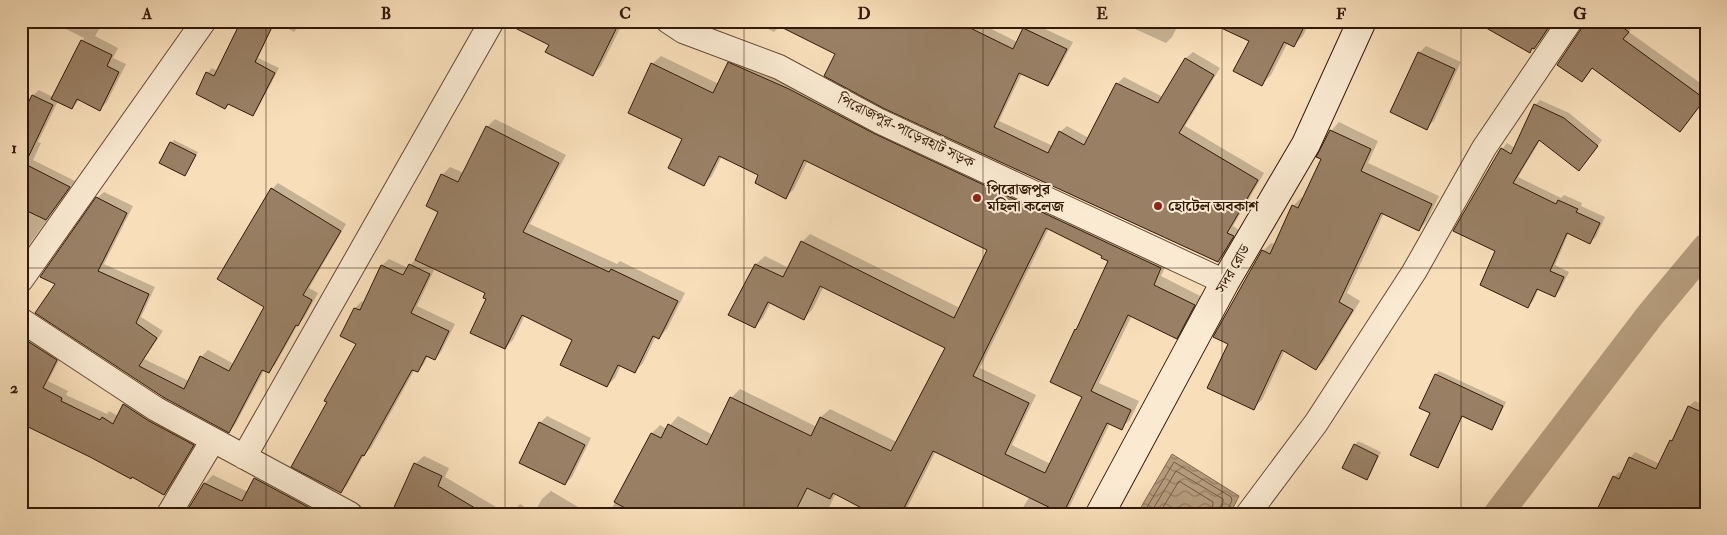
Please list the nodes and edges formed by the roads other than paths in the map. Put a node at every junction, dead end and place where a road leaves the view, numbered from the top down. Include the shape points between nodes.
1 (204, 21) edge
2 (492, 21) edge
3 (668, 21) edge
4 (1362, 21) edge
5 (1570, 21) edge
6 (21, 280) edge
7 (1225, 282) junction
8 (21, 320) edge
9 (213, 440) junction
10 (244, 457) junction
11 (169, 514) edge
12 (350, 514) edge
13 (1100, 514) edge
14 (1248, 514) edge

1 - 6 street
2 - 10 street
3 - 7 street, পিরোজপুর-পাড়েরহাট সড়ক via 683,31 779,66 878,120
4 - 7 street, সদর রোড via 1306,144
5 - 14 street via 1484,148 1414,272 1321,414
7 - 13 street, সদর রোড
8 - 9 street via 156,409
9 - 10 street
9 - 11 street
10 - 12 street

